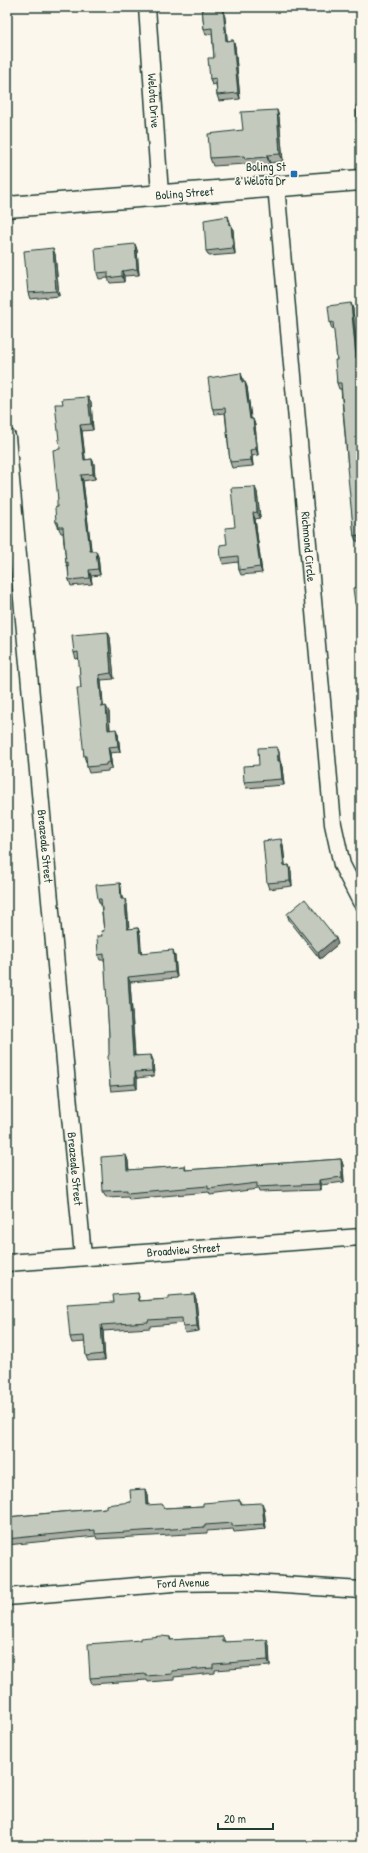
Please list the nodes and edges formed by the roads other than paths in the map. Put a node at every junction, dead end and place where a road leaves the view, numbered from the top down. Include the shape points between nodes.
1 (147, 7) edge
2 (361, 180) edge
3 (276, 185) junction
4 (160, 194) junction
5 (7, 207) edge
6 (7, 436) edge
7 (361, 902) edge
8 (361, 1237) edge
9 (83, 1256) junction
10 (7, 1263) edge
11 (361, 1590) edge
12 (7, 1597) edge

1 - 4 street, Welota Drive
2 - 3 street, Boling Street
3 - 4 street, Boling Street
3 - 7 street, Richmond Circle via 333,824 342,865
4 - 5 street, Boling Street
6 - 9 street, Breazeale Street
8 - 9 street, Broadview Street
9 - 10 street, Broadview Street
11 - 12 street, Ford Avenue via 237,1582 173,1583

